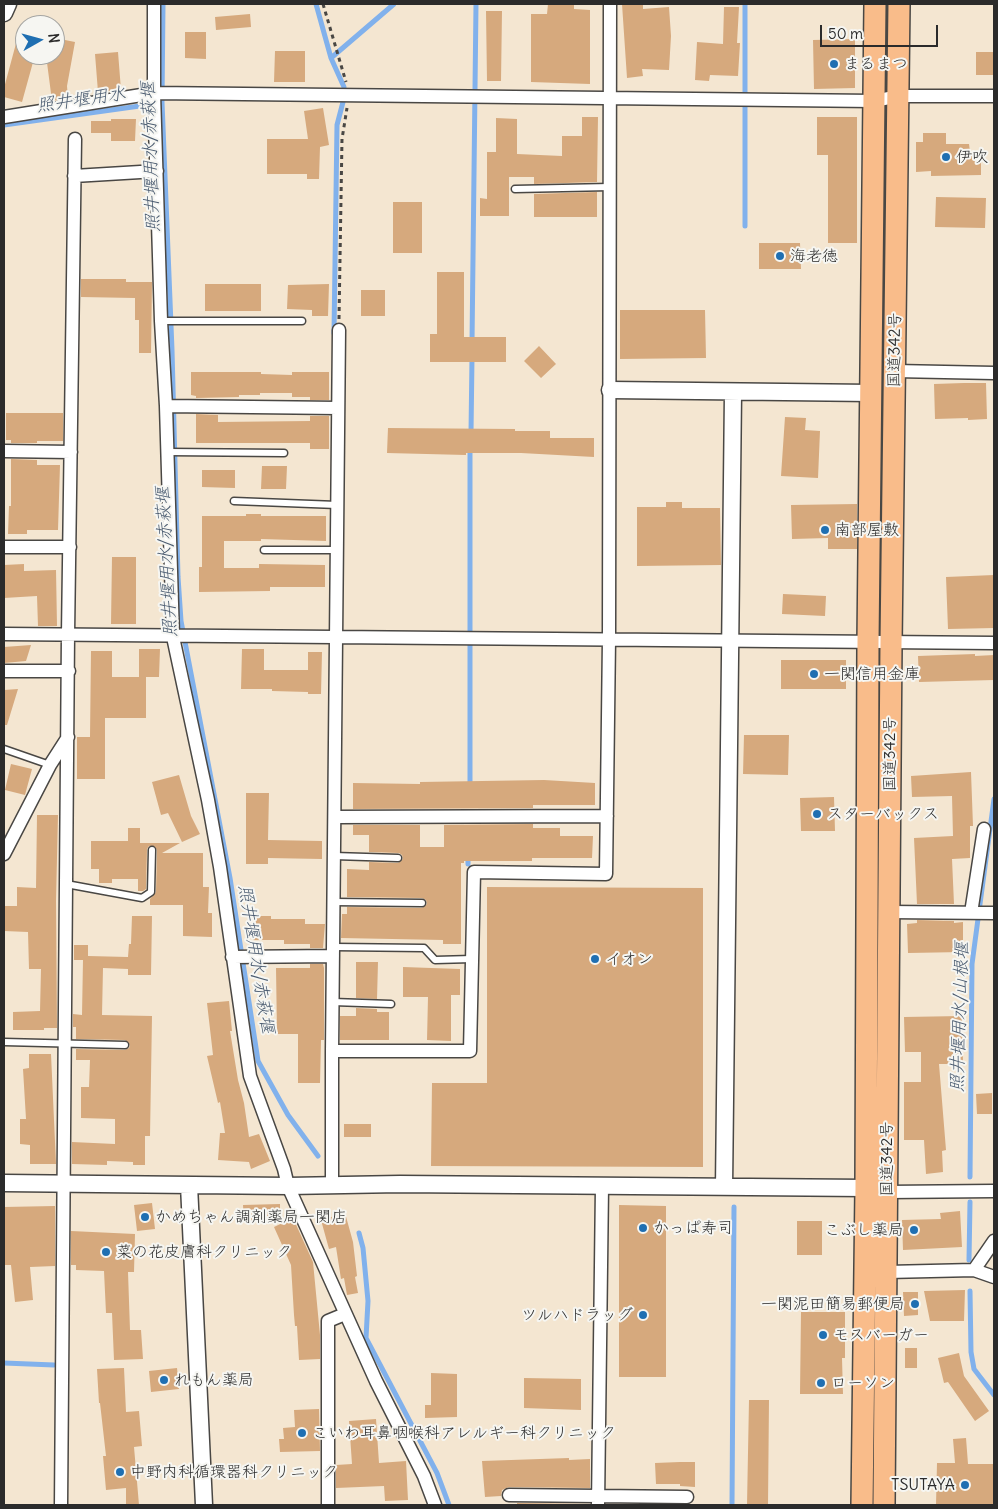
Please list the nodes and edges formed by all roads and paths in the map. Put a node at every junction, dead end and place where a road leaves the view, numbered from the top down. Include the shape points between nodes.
1 (8, 4) edge
2 (154, 4) edge
3 (323, 4) edge
4 (610, 4) edge
5 (875, 4) edge
6 (899, 4) edge
7 (4, 13) edge
8 (154, 93) junction
9 (349, 94) junction
10 (899, 96) junction
11 (994, 96) edge
12 (609, 97) junction
13 (874, 101) junction
14 (4, 117) edge
15 (75, 139) dead end
16 (157, 171) junction
17 (74, 176) junction
18 (610, 187) junction
19 (515, 189) dead end
20 (161, 321) junction
21 (302, 321) dead end
22 (338, 330) joint
23 (895, 371) junction
24 (994, 373) edge
25 (610, 390) junction
26 (733, 393) junction
27 (872, 393) junction
28 (166, 406) junction
29 (338, 408) junction
30 (4, 451) edge
31 (71, 452) junction
32 (168, 452) junction
33 (284, 453) dead end
34 (234, 501) dead end
35 (337, 505) junction
36 (4, 547) edge
37 (70, 547) junction
38 (264, 550) dead end
39 (337, 550) junction
40 (4, 634) edge
41 (68, 634) junction
42 (336, 636) junction
43 (173, 637) junction
44 (609, 639) junction
45 (730, 641) junction
46 (868, 642) junction
47 (891, 643) junction
48 (994, 643) edge
49 (4, 671) edge
50 (69, 671) junction
51 (68, 737) junction
52 (4, 749) edge
53 (50, 765) junction
54 (335, 816) junction
55 (607, 816) junction
56 (984, 829) dead end
57 (152, 850) dead end
58 (4, 854) edge
59 (334, 856) junction
60 (398, 858) dead end
61 (66, 884) junction
62 (334, 902) junction
63 (422, 903) dead end
64 (889, 912) junction
65 (971, 913) junction
66 (994, 913) edge
67 (333, 952) junction
68 (232, 957) junction
69 (472, 959) junction
70 (333, 1002) junction
71 (391, 1004) dead end
72 (4, 1042) edge
73 (65, 1044) junction
74 (125, 1045) dead end
75 (332, 1051) junction
76 (4, 1182) edge
77 (63, 1183) junction
78 (188, 1185) junction
79 (332, 1185) junction
80 (288, 1186) junction
81 (602, 1186) junction
82 (724, 1186) junction
83 (866, 1188) junction
84 (994, 1191) edge
85 (887, 1192) junction
86 (994, 1241) edge
87 (974, 1270) junction
88 (887, 1272) junction
89 (994, 1277) edge
90 (345, 1314) junction
91 (509, 1495) dead end
92 (687, 1496) dead end
93 (598, 1501) edge
94 (61, 1505) edge
95 (204, 1505) edge
96 (328, 1505) edge
97 (435, 1505) edge
98 (862, 1505) edge
99 (884, 1505) edge

1 - 7 street
2 - 8 street
3 - 9 path
4 - 12 street
5 - 13 highway, 国道342号
6 - 10 highway, 国道342号
8 - 9 street
8 - 14 street
8 - 16 street
9 - 12 street
9 - 22 path via 342,139
10 - 11 street
10 - 13 street
10 - 23 highway, 国道342号
12 - 13 street
12 - 18 street
13 - 27 highway, 国道342号
15 - 17 street
16 - 17 street
16 - 20 street
17 - 31 street
18 - 19 lane
18 - 25 street
20 - 21 lane
20 - 28 street
22 - 29 street
23 - 24 street
23 - 47 highway, 国道342号
25 - 26 street
25 - 44 street
26 - 27 street
26 - 45 street
27 - 46 highway, 国道342号
28 - 29 street
28 - 32 street
29 - 35 street
30 - 31 street
31 - 37 street
32 - 33 lane
32 - 43 street
34 - 35 lane
35 - 39 street
36 - 37 street
37 - 41 street
38 - 39 lane
39 - 42 street
40 - 41 street
41 - 43 street
41 - 50 street
42 - 43 street
42 - 44 street
42 - 54 street
43 - 68 street via 208,800
44 - 45 street
44 - 55 street
45 - 46 street
45 - 82 street
46 - 47 street
46 - 83 highway, 国道342号
47 - 48 street
47 - 64 highway, 国道342号
49 - 50 street
50 - 51 street
51 - 53 street
51 - 61 street
52 - 53 lane
53 - 58 street
54 - 55 street
54 - 59 street
55 - 69 street via 606,874 474,872
56 - 65 street
57 - 61 lane via 151,892 142,898
59 - 60 lane
59 - 62 street
61 - 73 street
62 - 63 lane
62 - 67 street
64 - 65 street
64 - 85 highway, 国道342号
65 - 66 street
67 - 68 street
67 - 69 lane via 424,948 435,960
67 - 70 street
68 - 80 street via 250,1076
69 - 75 street via 470,1051
70 - 71 lane
70 - 75 street
72 - 73 lane
73 - 74 lane
73 - 77 street
75 - 79 street
76 - 77 street
77 - 78 street
77 - 94 street
78 - 80 street
78 - 95 street
79 - 80 street
79 - 81 street
80 - 90 street
81 - 82 street
81 - 93 street
82 - 83 street
83 - 85 street
83 - 98 highway, 国道342号
84 - 85 street
85 - 88 highway, 国道342号
86 - 87 street
87 - 88 street
87 - 89 street
88 - 99 highway, 国道342号
90 - 96 street via 328,1321
90 - 97 street
91 - 93 street
92 - 93 street

